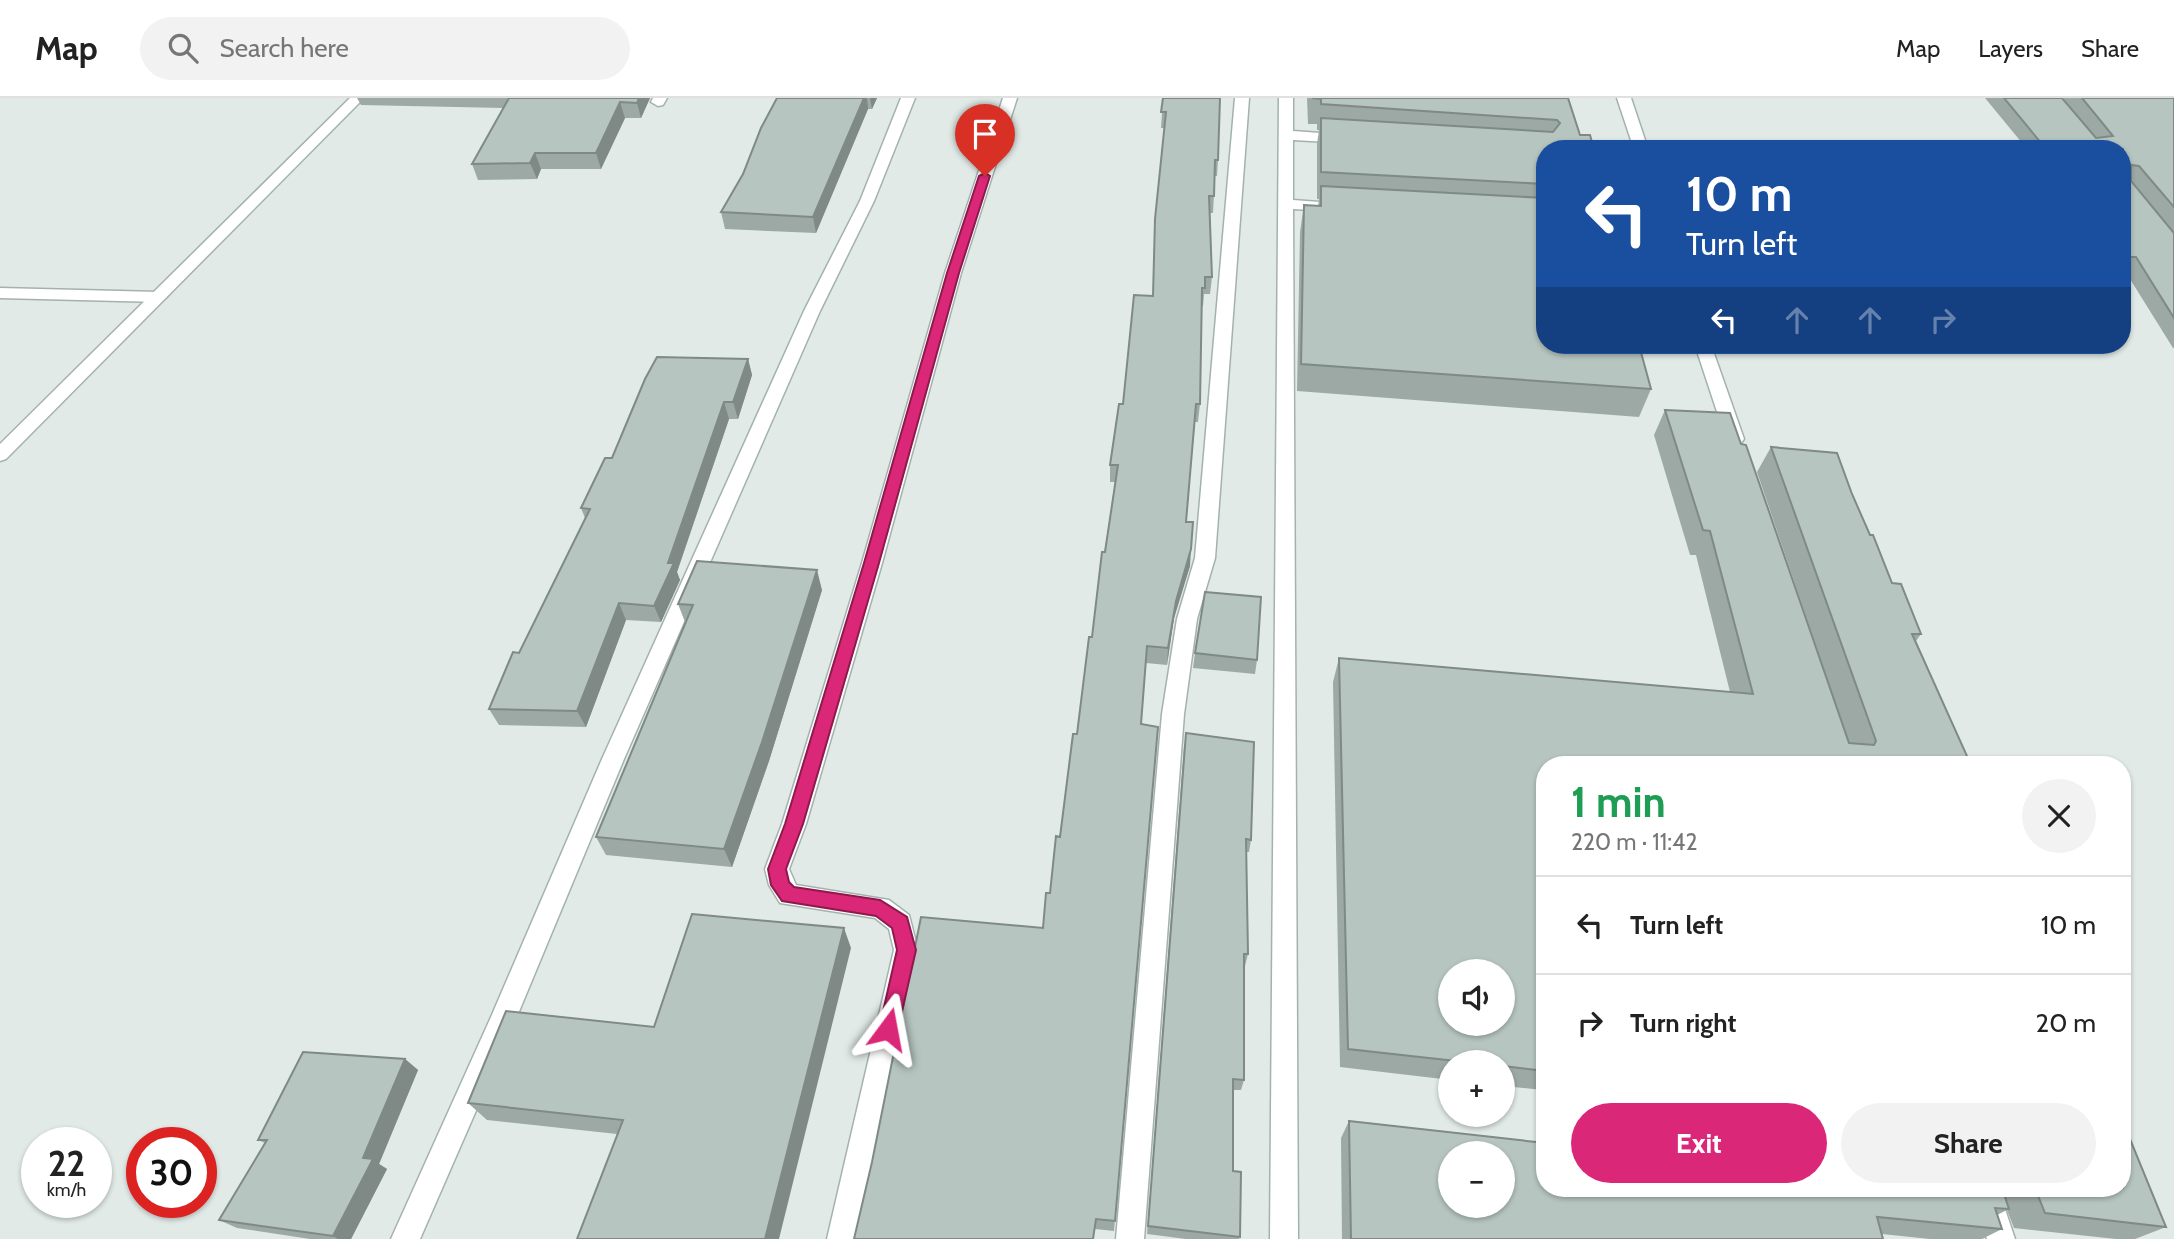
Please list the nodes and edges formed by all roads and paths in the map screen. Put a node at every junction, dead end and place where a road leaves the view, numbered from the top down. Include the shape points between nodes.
1 (357, 98) edge
2 (908, 98) edge
3 (1010, 98) edge
4 (1242, 98) edge
5 (1286, 98) edge
6 (1624, 98) edge
7 (1286, 135) junction
8 (1368, 140) edge
9 (1637, 140) edge
10 (1286, 204) junction
11 (1368, 209) edge
12 (0, 293) edge
13 (159, 297) junction
14 (1706, 354) edge
15 (1739, 451) edge
16 (0, 455) edge
17 (1987, 1197) edge
18 (405, 1239) edge
19 (841, 1239) edge
20 (1130, 1239) edge
21 (1284, 1239) edge
22 (2001, 1239) edge

1 - 13 street
2 - 18 street via 867,201 812,311
3 - 19 street via 953,273 872,563 777,869 780,885 789,895 880,908 900,923 906,950
4 - 20 street via 1205,558 1187,619 1173,714
5 - 7 street
6 - 9 street
7 - 8 street
7 - 10 street
10 - 11 street
10 - 21 street
12 - 13 street
13 - 16 street
14 - 15 street
17 - 22 street

